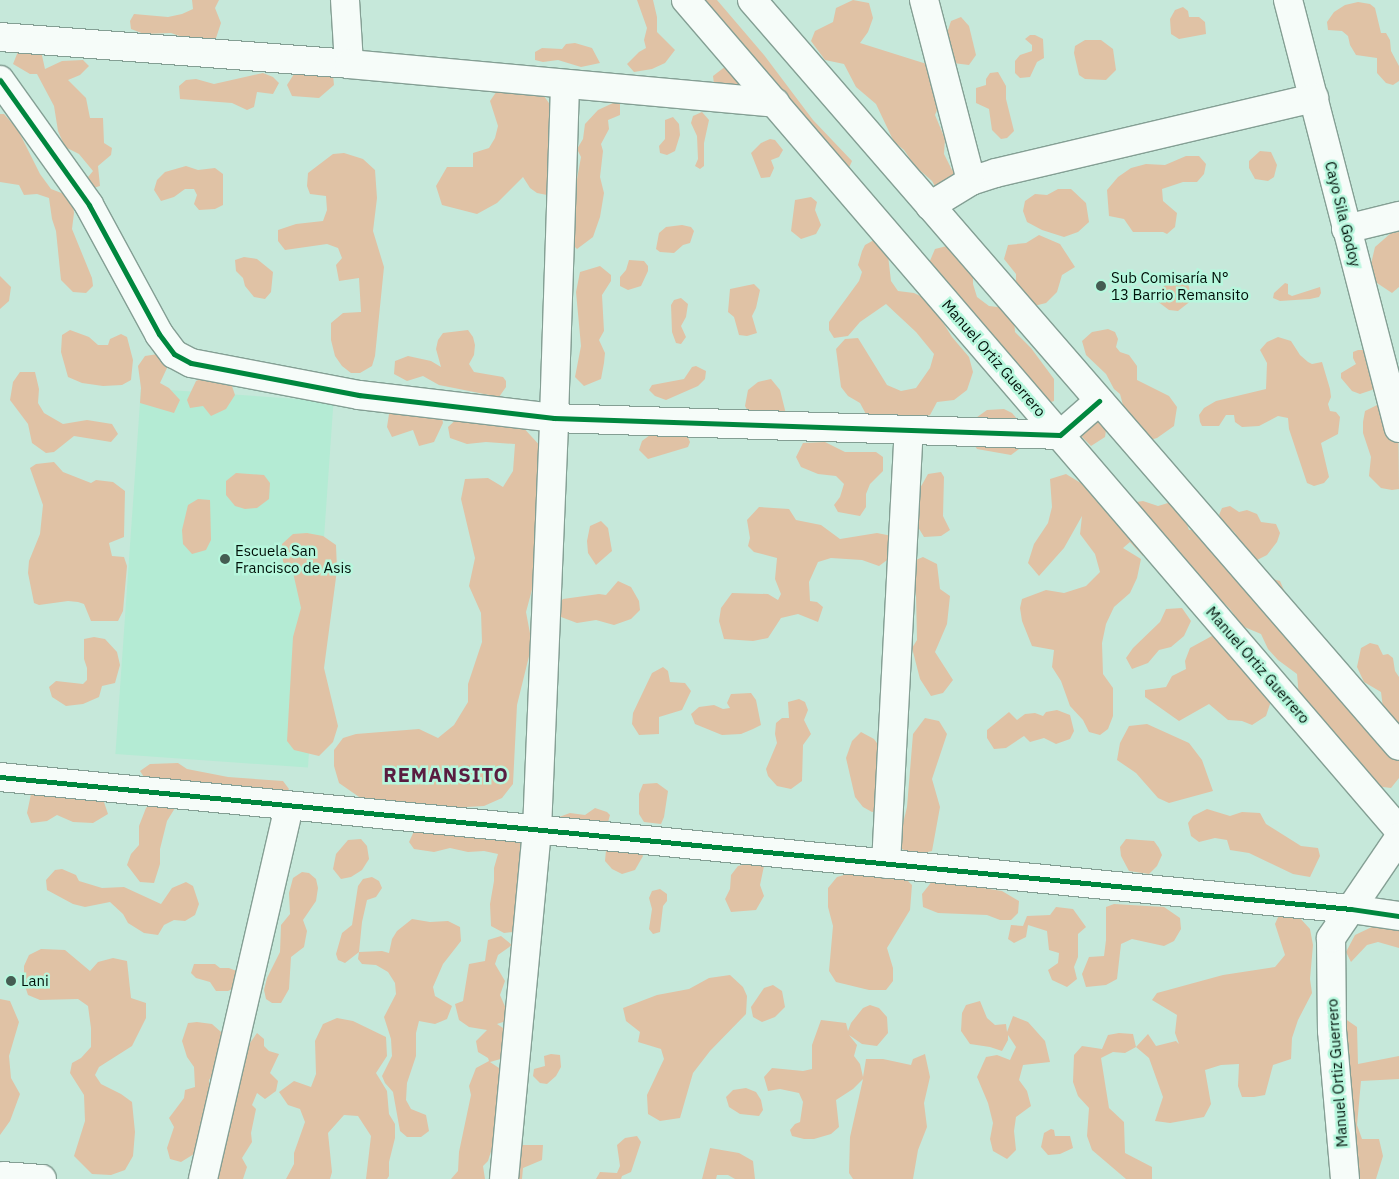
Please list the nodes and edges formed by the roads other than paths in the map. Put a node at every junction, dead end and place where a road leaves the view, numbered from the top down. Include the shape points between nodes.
1 (345, 0) edge
2 (686, 0) edge
3 (752, 0) edge
4 (924, 0) edge
5 (1288, 0) edge
6 (0, 37) edge
7 (350, 64) junction
8 (0, 80) edge
9 (565, 85) junction
10 (1314, 98) junction
11 (775, 103) junction
12 (971, 181) junction
13 (930, 206) junction
14 (1399, 216) edge
15 (1346, 229) junction
16 (1099, 401) junction
17 (554, 418) junction
18 (1399, 428) edge
19 (908, 431) junction
20 (1060, 435) junction
21 (1399, 746) edge
22 (0, 778) edge
23 (289, 806) junction
24 (537, 830) junction
25 (1399, 830) edge
26 (1399, 838) edge
27 (886, 864) junction
28 (1352, 909) junction
29 (1399, 916) edge
30 (2, 1176) dead end
31 (42, 1179) edge
32 (203, 1179) edge
33 (504, 1179) edge
34 (1345, 1179) edge

1 - 7 street
2 - 11 street, Manuel Ortiz Guerrero
3 - 13 street
4 - 12 street
5 - 10 street, Cayo Sila Godoy
6 - 7 street
7 - 9 street
8 - 17 street via 89,205 159,334 174,354 191,363 359,395
9 - 11 street
9 - 17 street
10 - 12 street
10 - 15 street, Cayo Sila Godoy
11 - 20 street, Manuel Ortiz Guerrero
12 - 13 street
13 - 16 street
14 - 15 street
15 - 18 street, Cayo Sila Godoy
16 - 20 street
16 - 21 street
17 - 19 street
17 - 24 street
19 - 20 street
19 - 27 street
20 - 25 street, Manuel Ortiz Guerrero
22 - 23 street
23 - 24 street
23 - 32 street
24 - 27 street
24 - 33 street
26 - 28 street, Manuel Ortiz Guerrero
27 - 28 street
28 - 29 street
28 - 34 street, Manuel Ortiz Guerrero via 1334,930 1329,947 1332,1031
30 - 31 street

